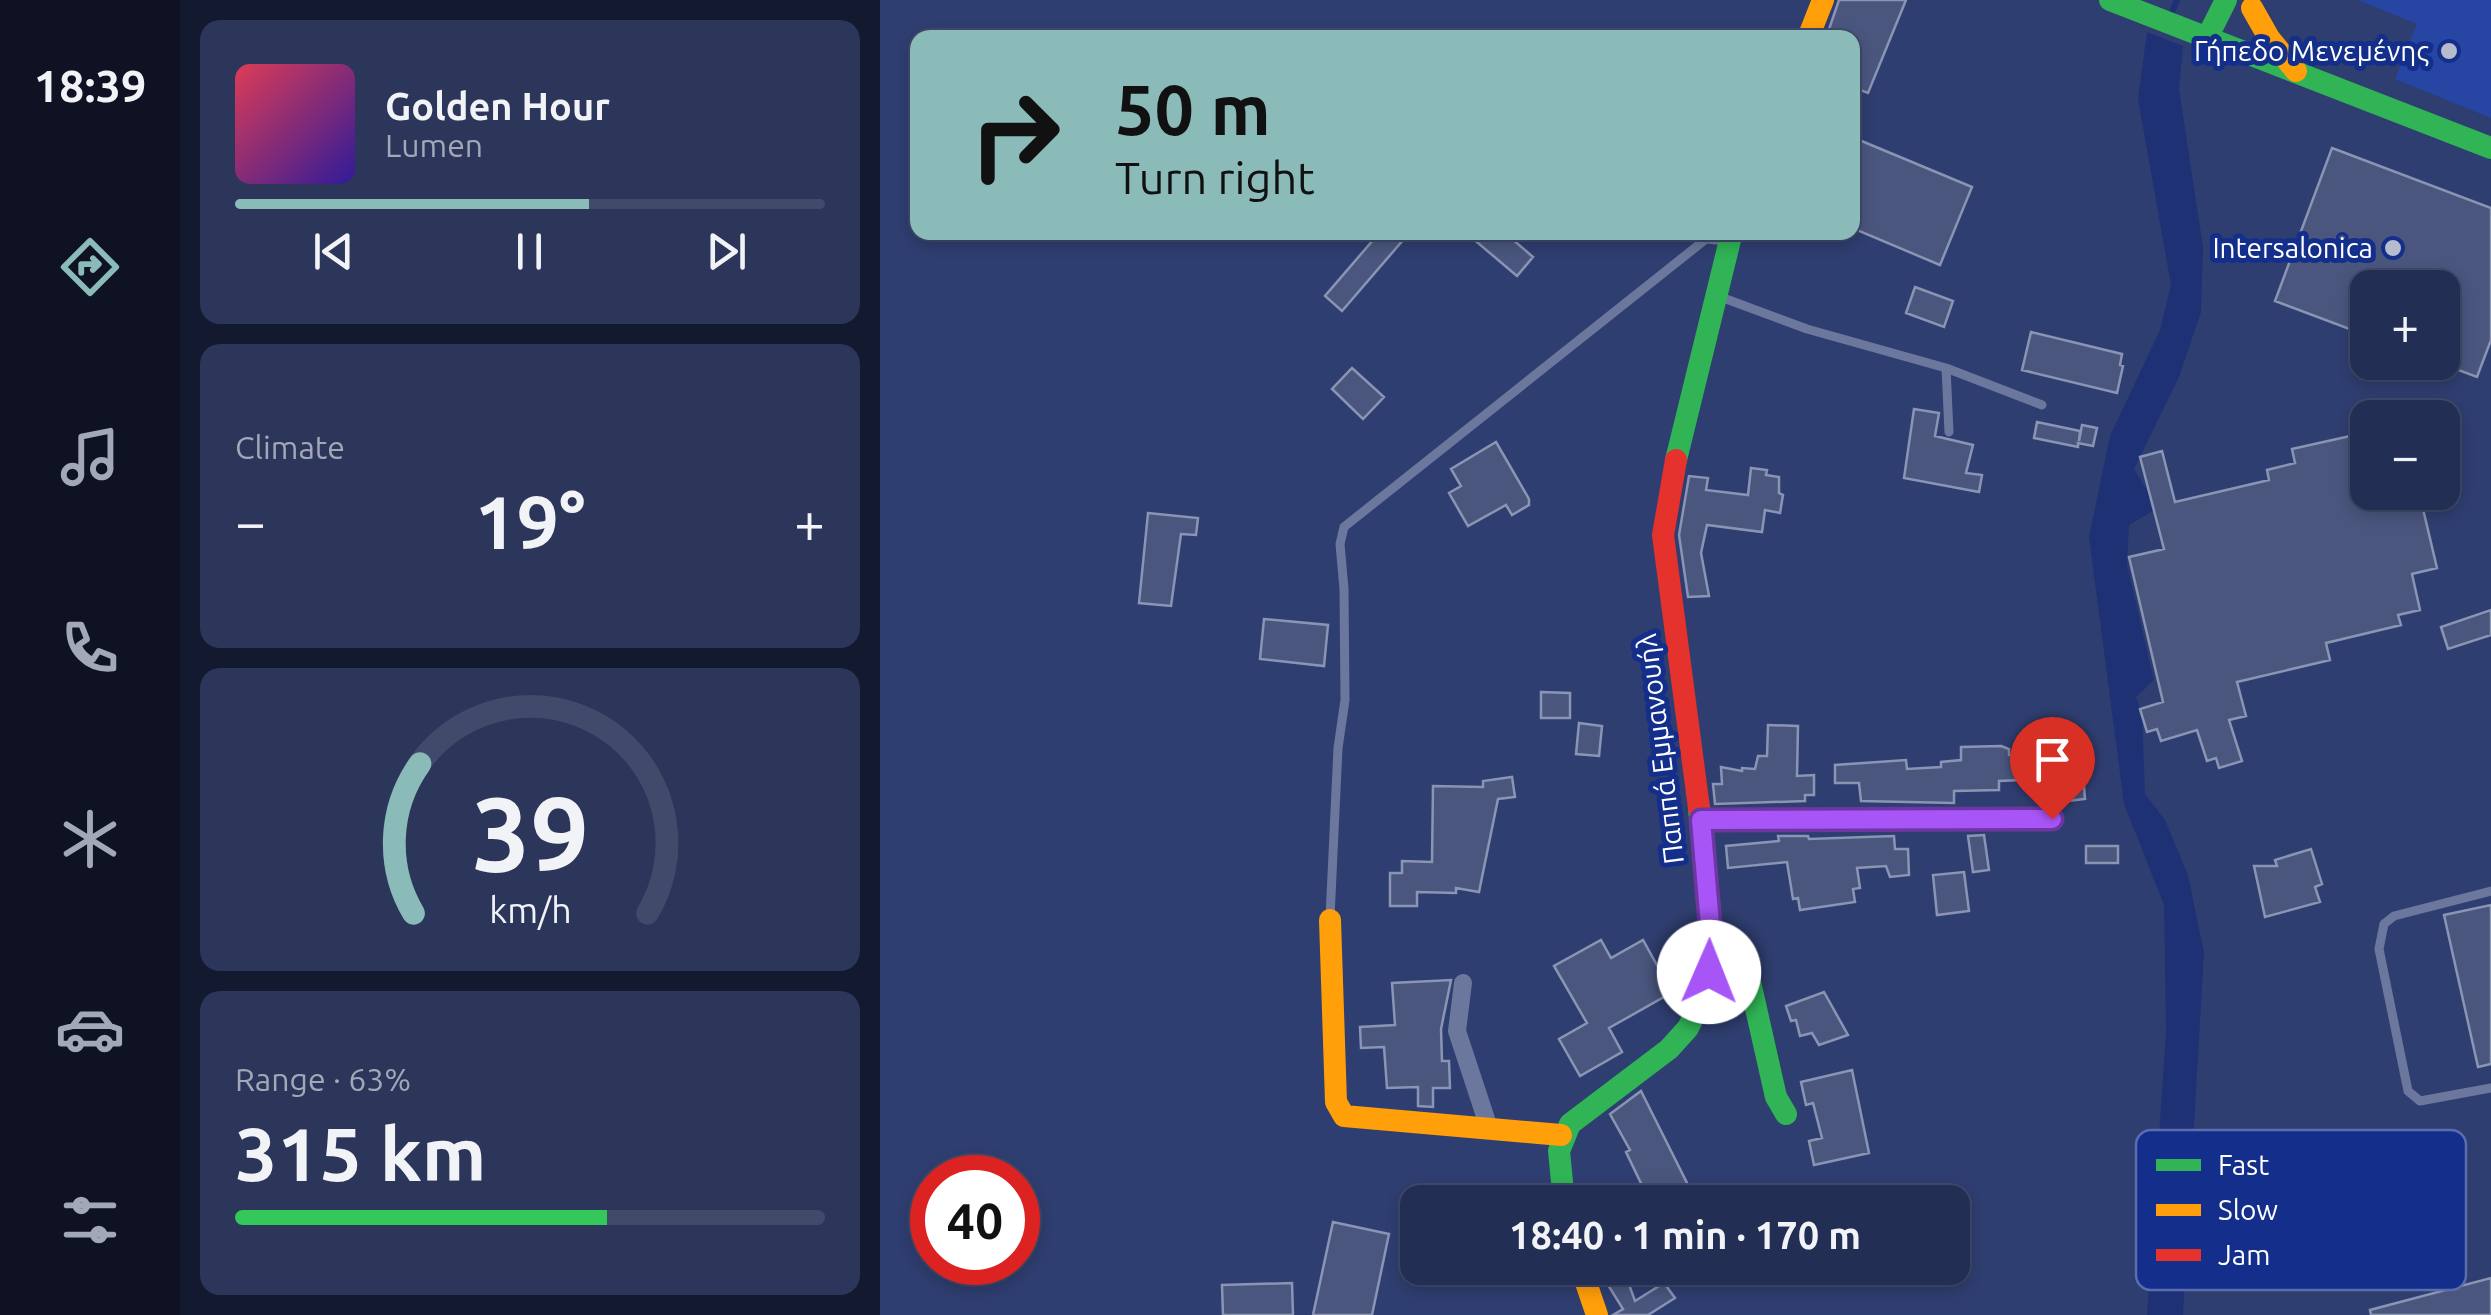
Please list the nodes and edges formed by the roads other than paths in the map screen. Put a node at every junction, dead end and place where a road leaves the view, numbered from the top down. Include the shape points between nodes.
1 (1823, 0) edge
2 (2110, 0) edge
3 (2226, 0) edge
4 (2253, 4) edge
5 (1811, 30) edge
6 (2196, 36) junction
7 (2233, 50) junction
8 (2299, 75) junction
9 (2491, 148) edge
10 (1705, 240) edge
11 (1729, 240) edge
12 (1715, 295) junction
13 (1946, 368) junction
14 (2042, 405) dead end
15 (1949, 432) dead end
16 (2052, 819) dead end
17 (1701, 820) junction
18 (2491, 891) edge
19 (1330, 920) joint
20 (1709, 972) junction
21 (1463, 983) dead end
22 (2491, 1088) edge
23 (1786, 1114) dead end
24 (1489, 1128) junction
25 (1562, 1135) junction
26 (1562, 1185) edge
27 (1587, 1285) edge
28 (1597, 1315) edge

1 - 5 street
2 - 6 street
3 - 6 street
4 - 7 street
4 - 8 street via 2269,38
6 - 7 street
7 - 8 street
8 - 9 street
10 - 19 lane via 1344,527 1345,700
11 - 12 street, Παππά Εμμανουήλ
12 - 13 lane
12 - 17 street, Παππά Εμμανουήλ via 1663,535
13 - 14 lane
13 - 15 lane
16 - 17 street
17 - 20 street, Παππά Εμμανουήλ
18 - 22 lane via 2394,916 2384,924 2378,949 2408,1091 2420,1100
19 - 24 street via 1339,1111 1348,1118
20 - 23 street via 1728,971 1750,982
20 - 25 street, Παππά Εμμανουήλ via 1688,1028
21 - 24 street via 1457,1031
24 - 25 street
25 - 26 street
27 - 28 street

